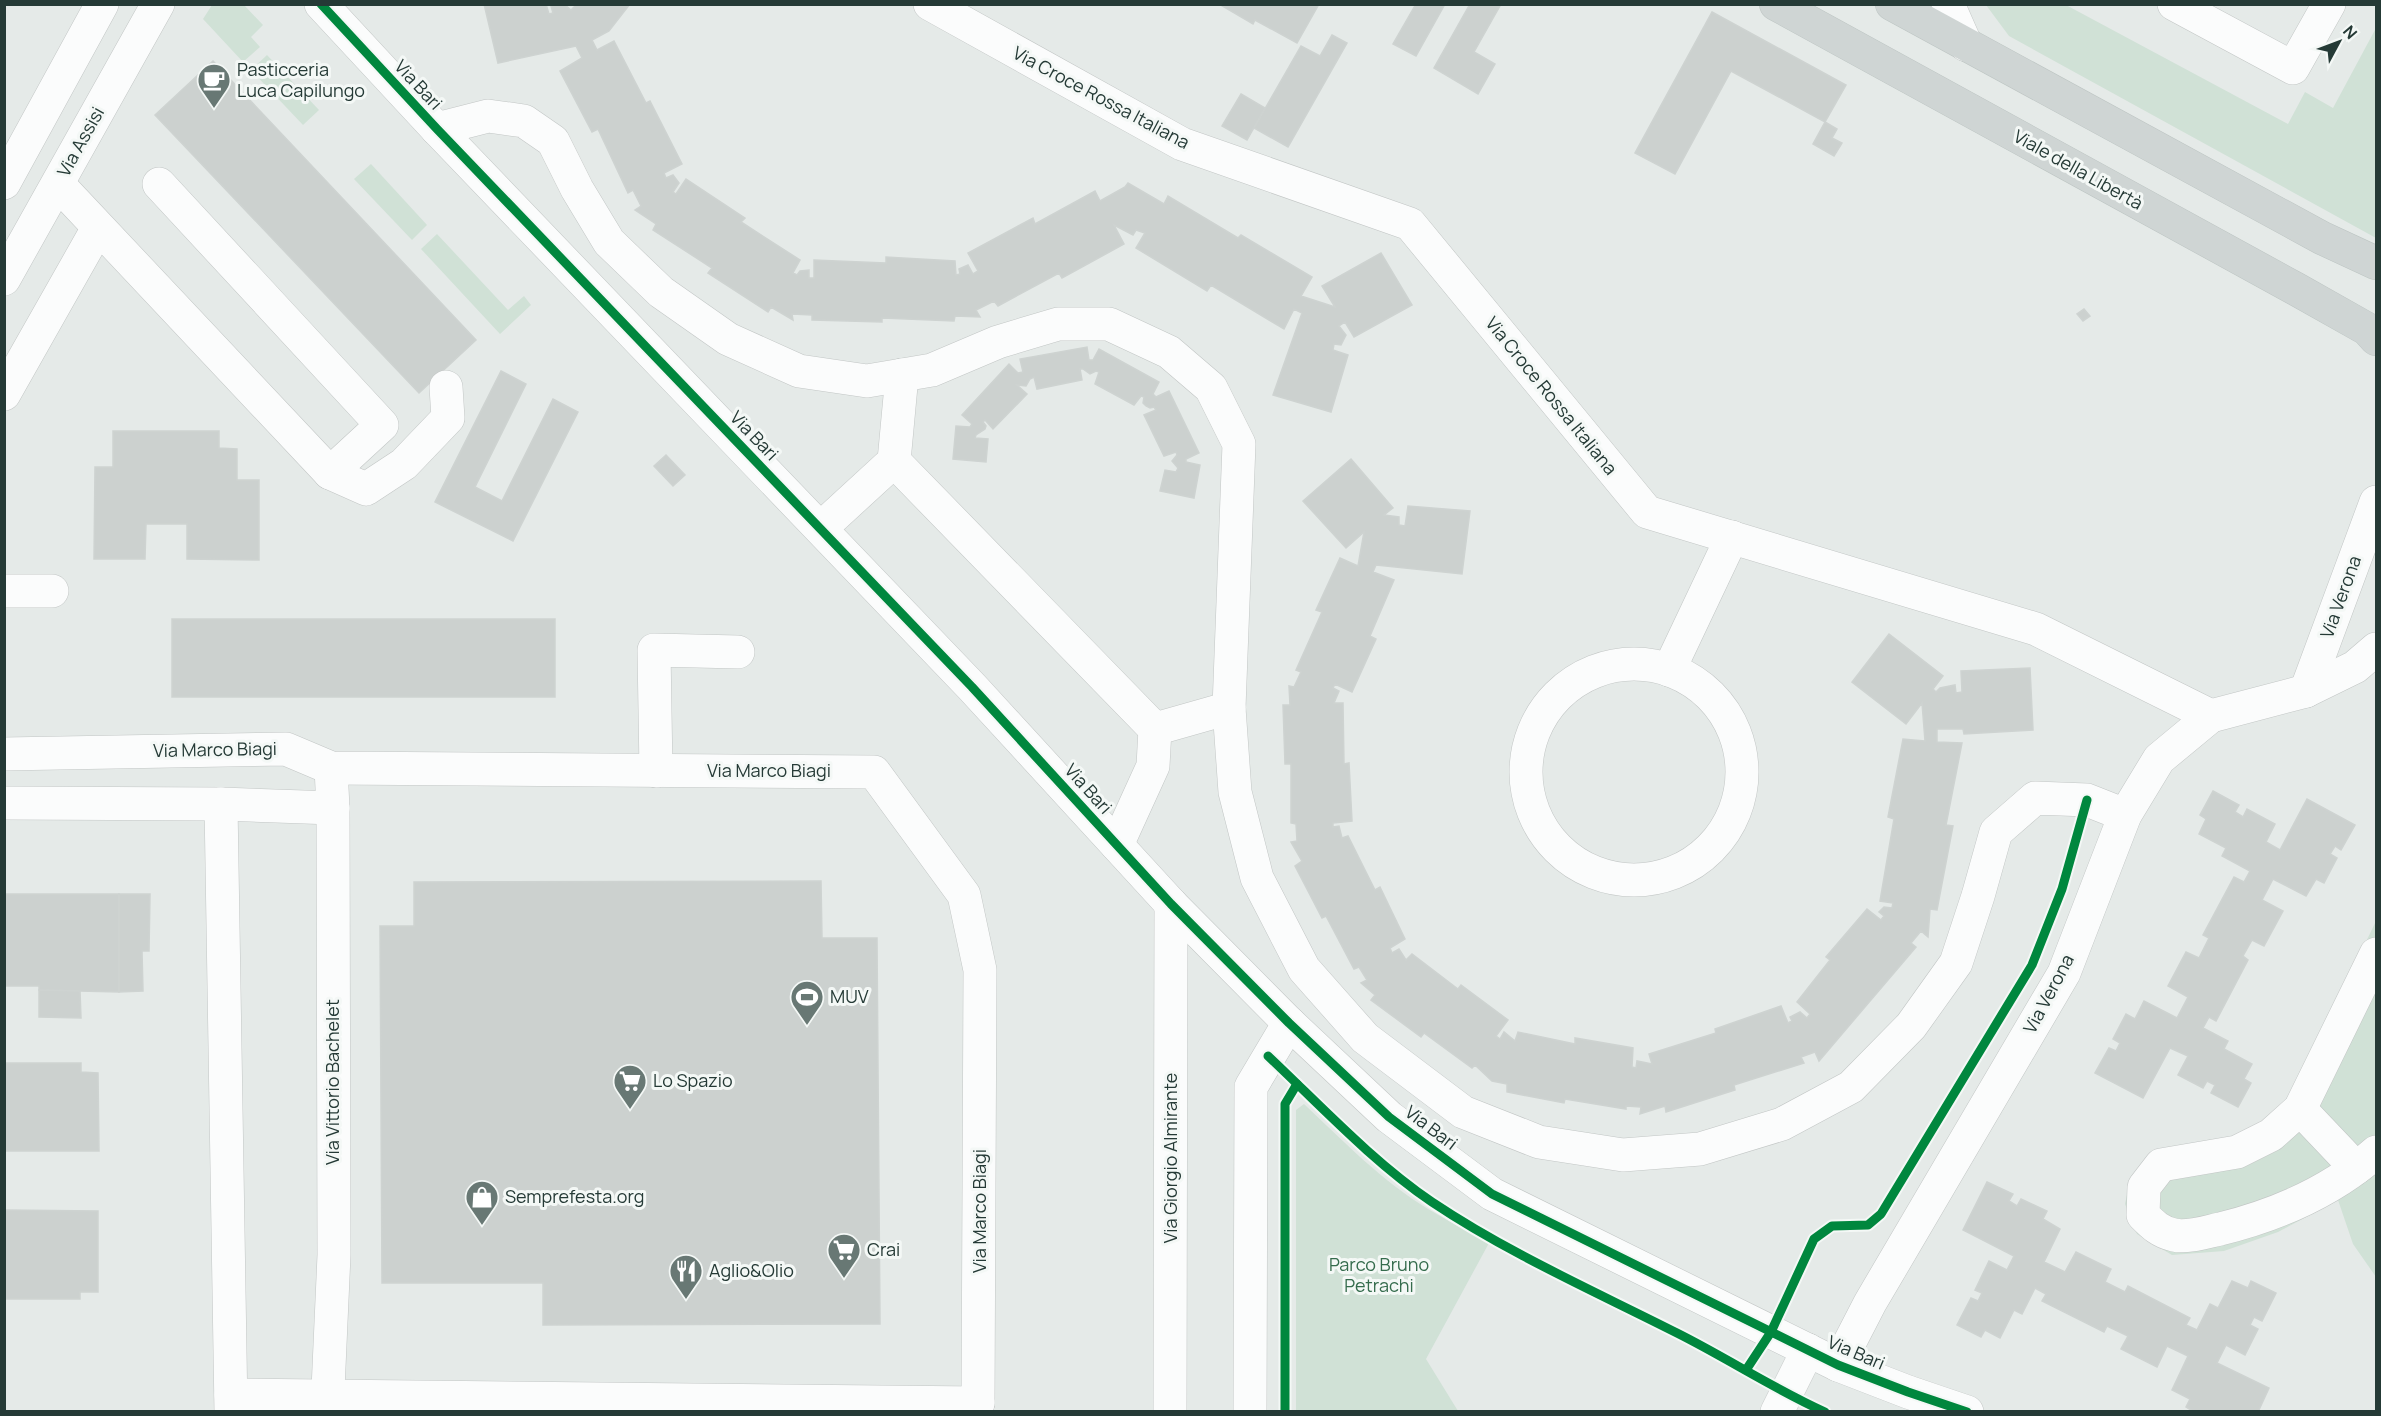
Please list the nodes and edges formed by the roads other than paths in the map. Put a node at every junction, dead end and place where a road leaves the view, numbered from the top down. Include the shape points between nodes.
1 (102, 4) edge
2 (158, 4) edge
3 (321, 4) edge
4 (930, 4) edge
5 (1776, 4) edge
6 (1892, 4) edge
7 (1948, 4) edge
8 (2174, 4) edge
9 (2329, 4) edge
10 (1966, 45) junction
11 (437, 129) junction
12 (4, 183) edge
13 (57, 184) junction
14 (159, 184) dead end
15 (98, 228) junction
16 (2376, 262) edge
17 (4, 279) edge
18 (2376, 339) edge
19 (902, 375) junction
20 (446, 387) dead end
21 (4, 394) edge
22 (894, 461) junction
23 (330, 473) junction
24 (2376, 502) edge
25 (821, 528) junction
26 (1732, 537) junction
27 (4, 591) edge
28 (52, 591) dead end
29 (2376, 649) edge
30 (738, 652) dead end
31 (1669, 670) junction
32 (2306, 691) junction
33 (1229, 708) junction
34 (2211, 716) junction
35 (1155, 729) junction
36 (4, 754) edge
37 (331, 768) junction
38 (656, 771) junction
39 (4, 803) edge
40 (221, 804) junction
41 (333, 808) junction
42 (2125, 815) junction
43 (1117, 845) junction
44 (1171, 904) junction
45 (2376, 954) edge
46 (1289, 1023) junction
47 (2300, 1109) junction
48 (2366, 1160) edge
49 (1808, 1350) junction
50 (1838, 1365) junction
51 (231, 1403) edge
52 (327, 1404) edge
53 (981, 1407) edge
54 (1170, 1412) edge
55 (1250, 1412) edge
56 (1777, 1412) edge
57 (1967, 1412) edge

1 - 12 street
2 - 13 street, Via Assisi
3 - 11 street, Via Bari
4 - 26 street, Via Croce Rossa Italiana via 1182,144 1410,224 1647,512
5 - 18 main road, Viale della Libertà via 2296,289 2367,329
6 - 10 main road
7 - 10 street
8 - 9 street via 2293,68
10 - 16 main road via 2322,238
11 - 19 street via 488,116 524,121 553,141 609,242 661,292 728,339 799,371 867,381
11 - 25 street, Via Bari
13 - 15 street
13 - 17 street, Via Assisi
14 - 23 street via 382,425
15 - 21 street
15 - 23 street
19 - 22 street
19 - 33 street via 932,370 998,342 1058,324 1109,324 1169,352 1211,388 1239,444
20 - 23 street via 448,418 404,464 366,489
22 - 25 street
22 - 35 street
24 - 32 street, Via Verona
25 - 43 street, Via Bari
26 - 31 street
26 - 34 street, Via Croce Rossa Italiana via 2036,629
27 - 28 street
29 - 32 street, Via Verona via 2355,667
30 - 38 street via 654,650
31 - 31 street via 1635,663 1602,668 1570,683 1546,708 1531,738 1525,772 1530,806 1546,836 1571,861 1604,877 1641,881 1677,872 1708,852 1730,822 1741,787 1740,750 1726,715 1702,688
32 - 34 street, Via Verona
33 - 35 street
33 - 42 street via 1235,792 1257,878 1304,969 1365,1038 1463,1112 1539,1143 1623,1155 1700,1149 1782,1125 1851,1087 1911,1026 1956,963 1996,832 2035,798 2087,800
34 - 42 street, Via Verona via 2159,759
35 - 43 street via 1153,766
36 - 37 street, Via Marco Biagi via 286,749
37 - 38 street, Via Marco Biagi
37 - 41 street, Via Vittorio Bachelet
38 - 53 street, Via Marco Biagi via 874,772 964,895 980,970
39 - 40 street
40 - 41 street
40 - 51 street
41 - 52 street, Via Vittorio Bachelet via 334,1255
42 - 50 street, Via Verona via 2064,973 1870,1303
43 - 44 street, Via Bari
44 - 46 street, Via Bari
44 - 54 street, Via Giorgio Almirante
45 - 47 street
46 - 49 street, Via Bari via 1389,1117 1492,1194
46 - 55 street via 1251,1087
47 - 48 street
47 - 48 street via 2271,1135 2236,1152 2161,1165 2144,1187 2144,1215 2158,1230 2176,1236 2257,1220 2339,1182
49 - 50 street, Via Bari
49 - 56 street
50 - 57 street, Via Bari
51 - 52 street
52 - 53 street

